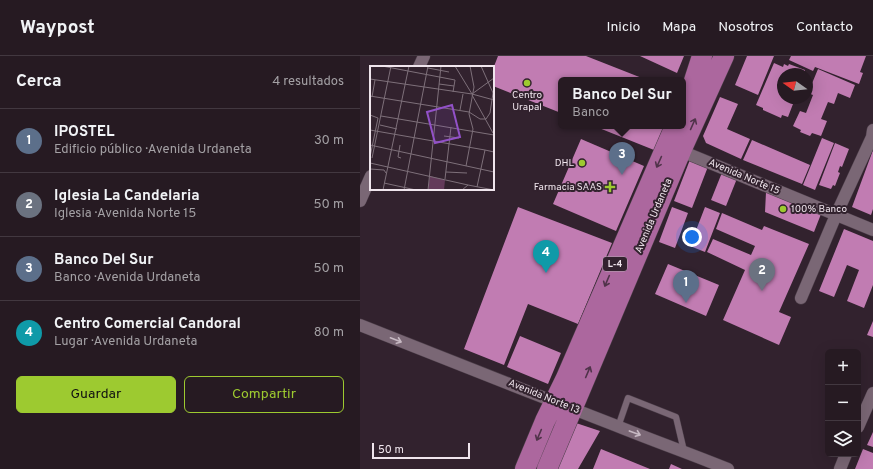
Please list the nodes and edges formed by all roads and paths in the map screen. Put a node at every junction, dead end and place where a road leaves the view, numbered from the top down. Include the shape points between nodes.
1 (424, 56) edge
2 (702, 56) edge
3 (707, 56) edge
4 (724, 56) edge
5 (732, 56) edge
6 (420, 66) edge
7 (693, 99) edge
8 (674, 129) edge
9 (873, 130) edge
10 (681, 151) junction
11 (370, 178) edge
12 (360, 201) edge
13 (836, 215) junction
14 (873, 230) edge
15 (802, 298) dead end
16 (360, 326) edge
17 (873, 393) edge
18 (554, 401) junction
19 (573, 408) junction
20 (861, 421) edge
21 (618, 427) junction
22 (684, 451) junction
23 (845, 457) edge
24 (525, 469) edge
25 (547, 469) edge
26 (728, 469) edge
27 (840, 469) edge

1 - 6 street
2 - 7 main road, Avenida Urdaneta / L-4
3 - 7 main road, L-4
4 - 7 main road, L-4
5 - 7 street, Avenida Urdaneta / L-4
10 -> 7 main road, Avenida Urdaneta / L-4
8 -> 18 main road, Avenida Urdaneta / L-4
9 - 13 street
10 - 13 street, Avenida Norte 15
19 -> 10 main road, Avenida Urdaneta / L-4
11 - 12 street
13 - 14 street, Avenida Norte 15
13 - 15 street
16 -> 18 street, Avenida Norte 13
17 - 20 street
18 - 19 street, Avenida Norte 13
18 -> 24 main road, Avenida Urdaneta / L-4
19 - 21 street, Avenida Norte 13
19 - 25 main road, Avenida Urdaneta / L-4
21 -> 22 street, Avenida Norte 13
21 - 22 lane via 628,398 676,417
22 - 26 street, Avenida Norte 13
23 - 27 street

